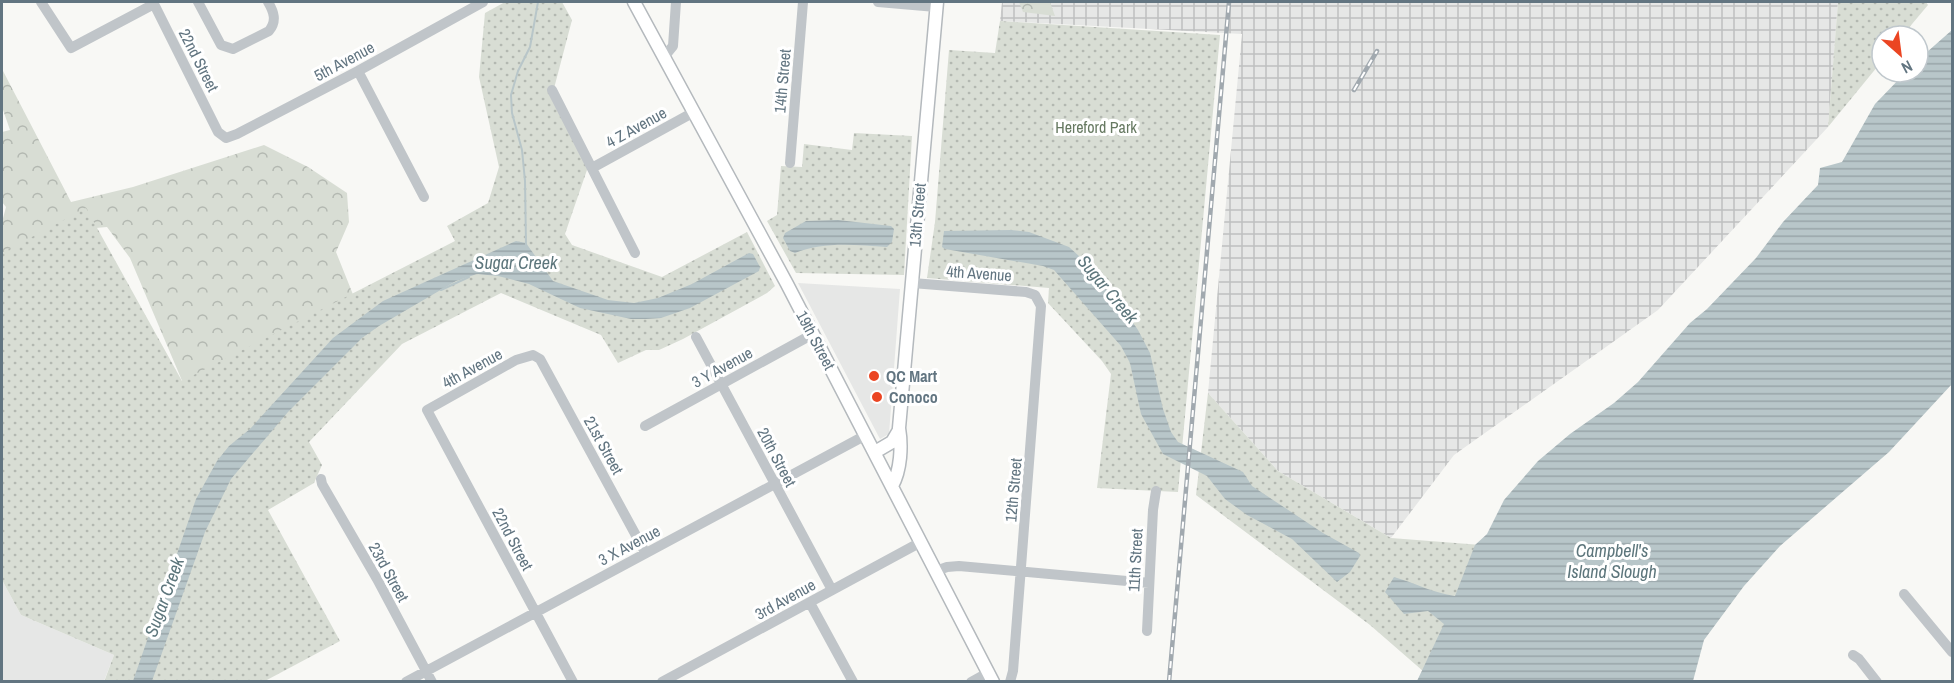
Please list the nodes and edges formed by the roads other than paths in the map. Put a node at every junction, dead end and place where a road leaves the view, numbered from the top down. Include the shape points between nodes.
1 (41, 2) edge
2 (198, 2) edge
3 (268, 2) edge
4 (483, 2) edge
5 (634, 2) edge
6 (676, 2) edge
7 (803, 2) edge
8 (878, 2) edge
9 (153, 3) edge
10 (937, 4) edge
11 (664, 57) junction
12 (357, 71) junction
13 (552, 90) dead end
14 (694, 112) junction
15 (218, 132) joint
16 (790, 163) dead end
17 (592, 168) junction
18 (424, 197) dead end
19 (635, 252) dead end
20 (912, 283) junction
21 (1040, 301) joint
22 (813, 334) junction
23 (696, 337) dead end
24 (533, 355) joint
25 (722, 384) junction
26 (427, 410) joint
27 (645, 426) dead end
28 (899, 428) junction
29 (866, 435) junction
30 (875, 452) junction
31 (321, 478) dead end
32 (775, 485) junction
33 (892, 486) junction
34 (1156, 491) dead end
35 (921, 542) junction
36 (645, 552) junction
37 (936, 571) junction
38 (1021, 572) junction
39 (1149, 583) junction
40 (832, 590) junction
41 (1904, 594) dead end
42 (810, 603) junction
43 (536, 612) junction
44 (1147, 631) dead end
45 (1953, 652) edge
46 (1853, 655) dead end
47 (426, 671) junction
48 (991, 677) edge
49 (406, 681) edge
50 (432, 681) edge
51 (573, 681) edge
52 (662, 681) edge
53 (853, 681) edge
54 (971, 681) edge
55 (1010, 681) edge
56 (1877, 681) edge

1 - 9 street via 71,48
2 - 3 street via 221,45 233,49 273,27 274,15
4 - 12 street, 5th Avenue
5 - 11 main road, 19th Street
6 - 11 street via 673,46
7 - 16 street, 14th Street
8 - 10 street
9 - 15 street, 22nd Street
10 - 20 main road, 13th Street
11 - 14 main road, 19th Street
12 - 15 street, 5th Avenue via 237,134 226,138
12 - 18 street
13 - 17 street
14 - 17 street, 4 Z Avenue
14 - 22 main road, 19th Street
17 - 19 street
20 - 21 street, 4th Avenue via 1026,292
20 - 28 main road, 13th Street
21 - 38 street, 12th Street via 1042,316
22 - 25 street, 3 Y Avenue
22 - 29 main road, 19th Street
23 - 25 street, 20th Street
24 - 26 street, 4th Avenue via 516,360
24 - 36 street, 21st Street via 540,359
25 - 27 street, 3 Y Avenue
25 - 32 street, 20th Street
26 - 43 street, 22nd Street
28 - 30 main road via 892,442
28 - 33 main road, 13th Street via 898,476
29 - 30 main road, 19th Street
29 - 32 street, 3 X Avenue
30 - 33 main road, 19th Street
31 - 47 street, 23rd Street
32 - 36 street, 3 X Avenue
32 - 40 street, 20th Street
33 - 35 main road, 19th Street
34 - 39 street, 11th Street
35 - 37 main road, 19th Street
35 - 40 street, 3rd Avenue
36 - 43 street, 3 X Avenue
37 - 38 street via 956,566
37 - 48 main road, 19th Street
38 - 39 street
38 - 55 street, 12th Street
39 - 44 street, 11th Street
40 - 42 street, 3rd Avenue
41 - 45 street
42 - 52 street, 3rd Avenue
42 - 53 street
43 - 47 street, 3 X Avenue
43 - 51 street, 22nd Street
46 - 56 street
47 - 49 street, 3 X Avenue
47 - 50 street, 23rd Street
48 - 54 street

